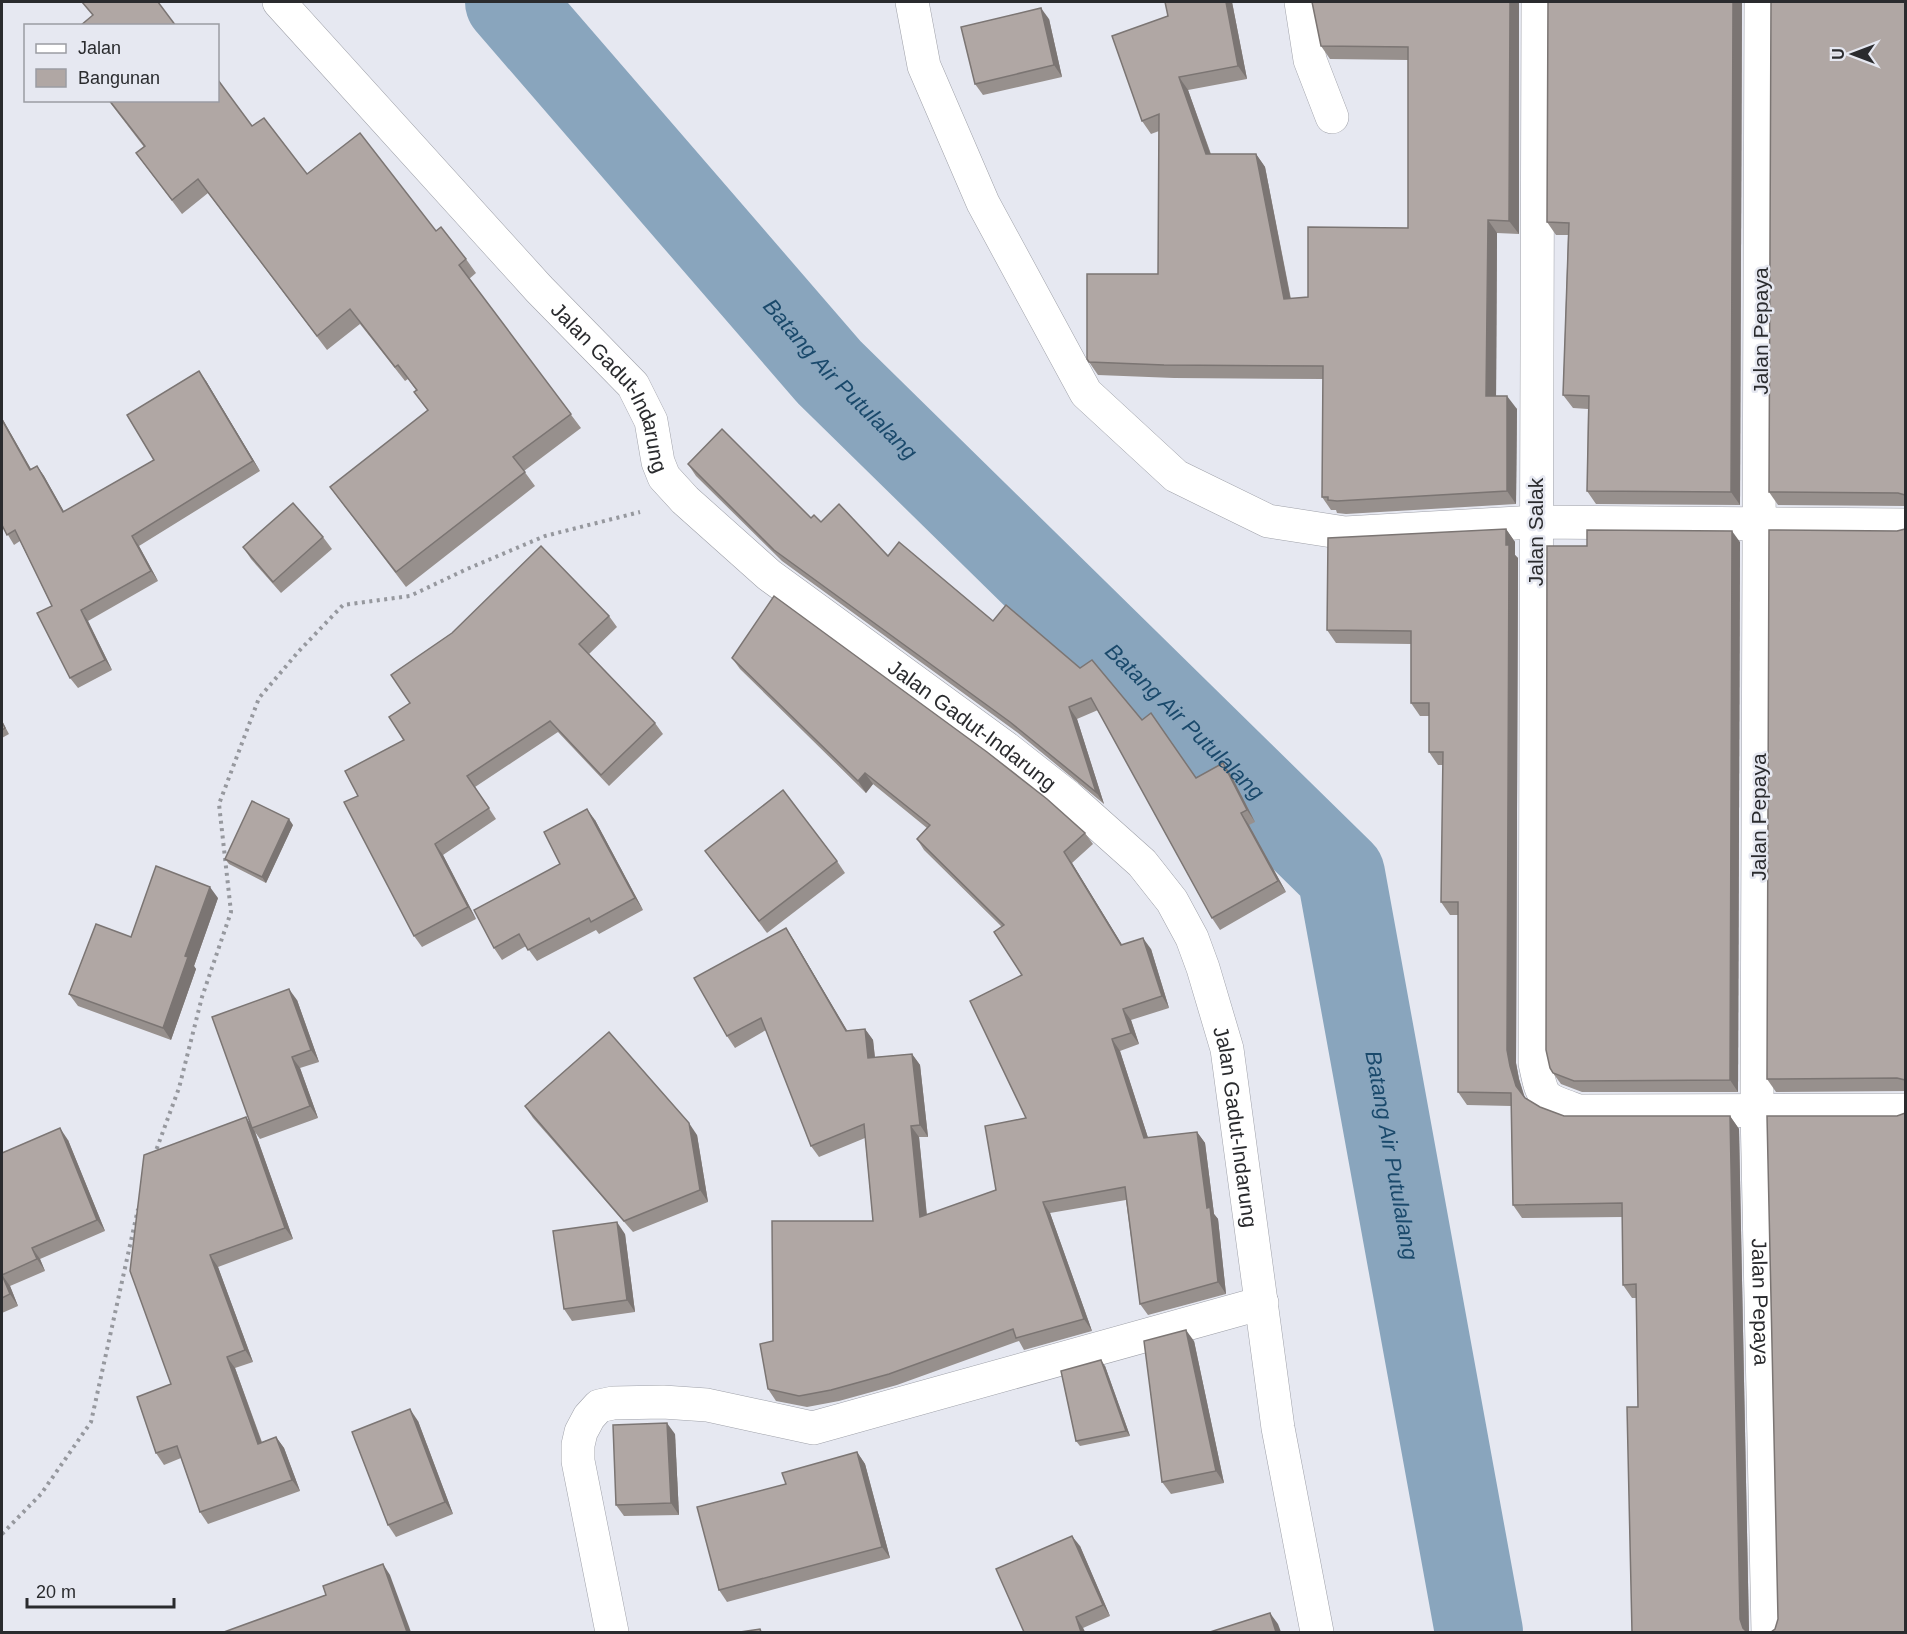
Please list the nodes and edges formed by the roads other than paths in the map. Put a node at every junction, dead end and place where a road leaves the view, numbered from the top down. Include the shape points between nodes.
1 (279, 2) edge
2 (912, 2) edge
3 (1301, 2) edge
4 (1538, 2) edge
5 (1761, 2) edge
6 (1332, 117) dead end
7 (1535, 522) junction
8 (1759, 523) junction
9 (1905, 525) edge
10 (1757, 1109) junction
11 (1905, 1110) edge
12 (1262, 1303) junction
13 (612, 1632) edge
14 (1317, 1632) edge
15 (1768, 1632) edge

1 - 12 street, Jalan Gadut-Indarung via 539,289 633,385 651,421 664,477 685,500 769,575 1067,796 1142,863 1172,902 1203,968 1227,1049
2 - 7 street via 924,66 983,204 1086,393 1176,476 1268,521 1345,533
3 - 6 street via 1310,60
4 - 7 street, Jalan Salak
5 - 8 street, Jalan Pepaya
7 - 8 street
7 - 10 street, Jalan Salak via 1534,1063 1541,1090 1549,1100 1579,1111
8 - 9 street
8 - 10 street, Jalan Pepaya
10 - 11 street, Jalan Salak
10 - 15 street, Jalan Pepaya
12 - 13 street via 813,1428 707,1405 663,1402 599,1406 581,1432 578,1461
12 - 14 street, Jalan Gadut-Indarung via 1278,1428

